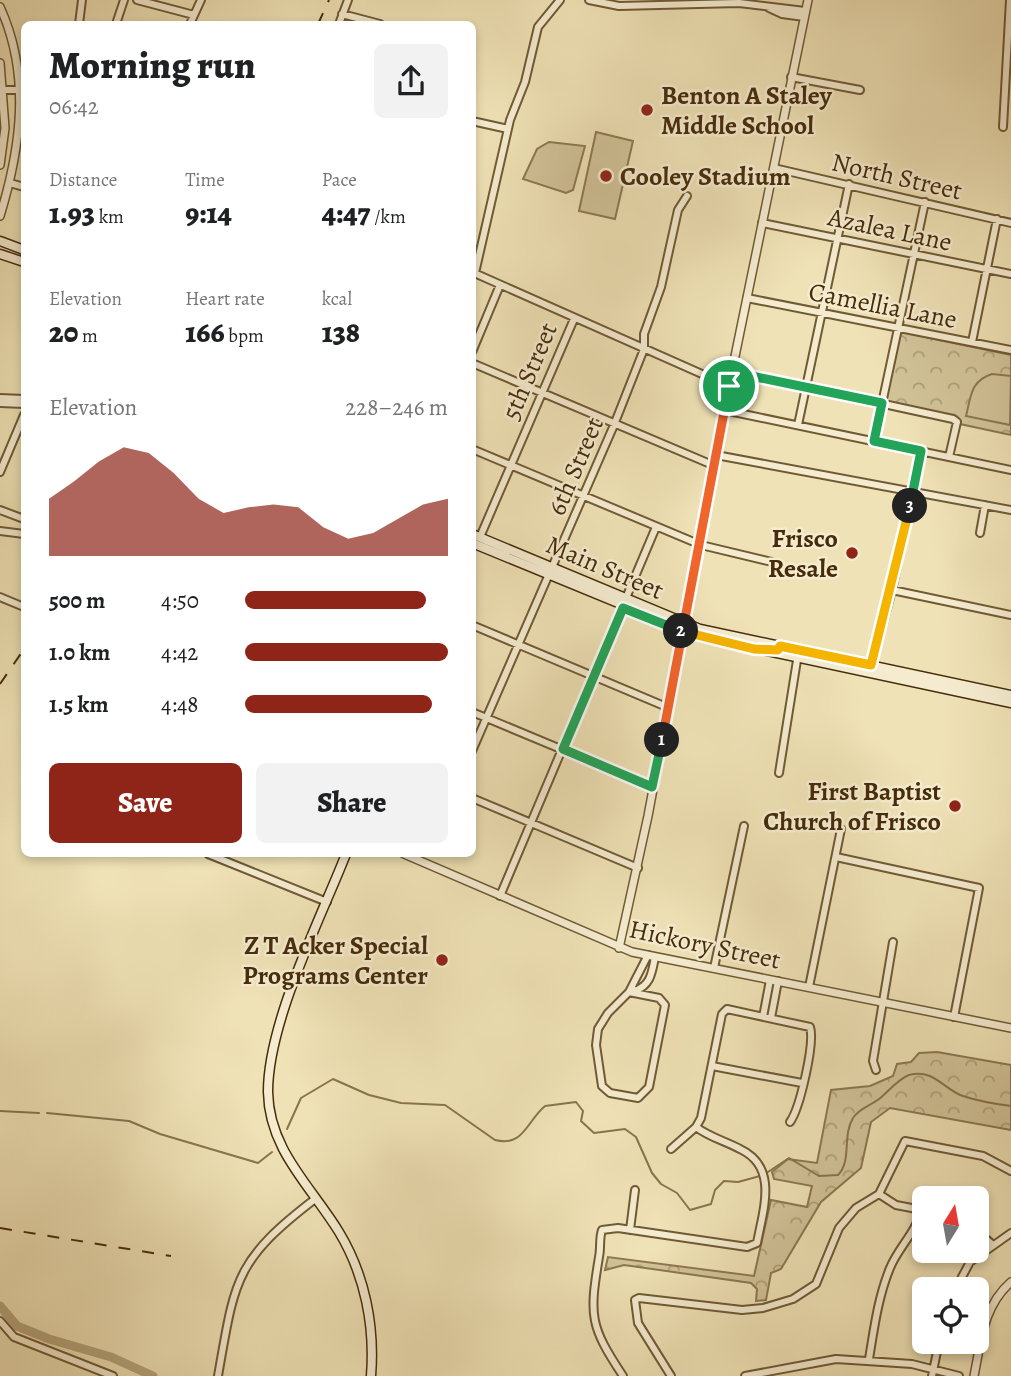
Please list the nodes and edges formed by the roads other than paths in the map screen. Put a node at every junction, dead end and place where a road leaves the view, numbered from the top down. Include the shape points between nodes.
1 (82, 0) edge
2 (124, 0) edge
3 (137, 0) edge
4 (201, 0) edge
5 (348, 0) edge
6 (560, 0) edge
7 (589, 0) edge
8 (808, 0) edge
9 (1010, 0) edge
10 (0, 7) edge
11 (342, 14) junction
12 (805, 14) junction
13 (194, 15) junction
14 (79, 21) edge
15 (117, 21) edge
16 (191, 21) edge
17 (340, 21) edge
18 (369, 21) edge
19 (0, 63) edge
20 (791, 77) junction
21 (21, 84) edge
22 (4, 90) junction
23 (21, 90) edge
24 (860, 90) dead end
25 (21, 109) edge
26 (476, 122) edge
27 (1003, 127) dead end
28 (508, 128) junction
29 (0, 165) edge
30 (774, 168) junction
31 (10, 183) junction
32 (849, 184) junction
33 (21, 186) edge
34 (687, 197) dead end
35 (925, 202) junction
36 (0, 216) edge
37 (997, 219) junction
38 (762, 223) junction
39 (1011, 223) edge
40 (837, 238) junction
41 (0, 241) edge
42 (21, 249) edge
43 (0, 254) edge
44 (914, 254) junction
45 (21, 261) edge
46 (476, 264) edge
47 (987, 269) junction
48 (476, 274) edge
49 (1011, 274) edge
50 (500, 285) junction
51 (747, 298) junction
52 (822, 311) junction
53 (574, 319) junction
54 (898, 328) junction
55 (476, 342) edge
56 (972, 342) junction
57 (644, 349) junction
58 (1011, 350) edge
59 (476, 365) edge
60 (732, 372) junction
61 (806, 385) junction
62 (729, 386) junction
63 (542, 393) junction
64 (0, 400) edge
65 (21, 402) edge
66 (882, 403) junction
67 (724, 410) junction
68 (614, 425) junction
69 (798, 425) junction
70 (21, 432) edge
71 (874, 441) junction
72 (476, 451) edge
73 (921, 451) junction
74 (716, 455) junction
75 (949, 457) junction
76 (512, 465) junction
77 (715, 466) junction
78 (1011, 470) edge
79 (0, 472) edge
80 (913, 489) junction
81 (584, 495) junction
82 (985, 505) junction
83 (0, 510) edge
84 (1011, 510) edge
85 (21, 518) edge
86 (656, 527) junction
87 (0, 531) edge
88 (21, 534) edge
89 (980, 534) dead end
90 (476, 539) edge
91 (701, 545) junction
92 (772, 562) dead end
93 (551, 571) junction
94 (892, 590) junction
95 (0, 597) edge
96 (624, 604) junction
97 (21, 606) edge
98 (1011, 615) edge
99 (476, 627) edge
100 (685, 628) junction
101 (737, 641) junction
102 (519, 645) junction
103 (780, 646) junction
104 (754, 649) junction
105 (799, 654) junction
106 (870, 669) junction
107 (593, 677) junction
108 (1009, 699) edge
109 (669, 708) junction
110 (476, 714) edge
111 (486, 718) junction
112 (476, 742) edge
113 (563, 749) junction
114 (779, 773) dead end
115 (652, 787) junction
116 (476, 800) edge
117 (531, 823) junction
118 (744, 826) dead end
119 (841, 829) dead end
120 (215, 857) edge
121 (345, 857) edge
122 (411, 857) edge
123 (429, 857) edge
124 (836, 857) junction
125 (426, 863) junction
126 (638, 868) junction
127 (500, 896) junction
128 (327, 902) junction
129 (893, 943) dead end
130 (619, 948) junction
131 (651, 956) junction
132 (714, 968) junction
133 (638, 975) junction
134 (774, 980) junction
135 (647, 984) junction
136 (809, 988) junction
137 (629, 992) junction
138 (881, 1002) junction
139 (763, 1017) junction
140 (954, 1017) junction
141 (771, 1018) junction
142 (1011, 1028) edge
143 (712, 1066) junction
144 (876, 1070) dead end
145 (802, 1083) junction
146 (790, 1122) dead end
147 (696, 1127) junction
148 (671, 1149) dead end
149 (1011, 1171) edge
150 (635, 1190) dead end
151 (879, 1194) junction
152 (315, 1199) junction
153 (912, 1208) edge
154 (630, 1230) junction
155 (912, 1231) edge
156 (1011, 1233) edge
157 (989, 1242) edge
158 (992, 1244) junction
159 (962, 1277) edge
160 (1011, 1282) edge
161 (0, 1321) edge
162 (937, 1354) edge
163 (869, 1359) junction
164 (933, 1373) edge
165 (113, 1376) edge
166 (218, 1376) edge
167 (371, 1376) edge
168 (623, 1376) edge
169 (671, 1376) edge
170 (745, 1376) edge
171 (959, 1376) edge
172 (974, 1376) edge

1 - 14 street
2 - 15 street
3 - 13 street
4 - 13 street
5 - 11 street
6 - 28 street via 538,27
7 - 12 street via 619,6 738,3 782,14
8 - 12 street
9 - 27 street
10 - 21 street
11 - 17 street
11 - 18 street
12 - 20 street
13 - 16 street
19 - 22 street
20 - 24 street
20 - 30 street
22 - 23 street
22 - 29 street
25 - 31 street
26 - 28 street
28 - 46 street
30 - 32 street, North Street
30 - 38 street
31 - 33 street
31 - 36 street
32 - 35 street, North Street
32 - 40 street
34 - 57 street, 6th Street via 678,210 661,287 644,334
35 - 37 street, North Street
35 - 44 street
37 - 39 street, North Street
37 - 47 street
38 - 40 street, Azalea Lane
38 - 51 street
40 - 44 street, Azalea Lane
40 - 52 street
41 - 42 main road
43 - 45 main road
44 - 47 street, Azalea Lane
44 - 54 street
47 - 49 street, Azalea Lane
47 - 56 street
48 - 50 street
50 - 53 street
50 - 55 street
51 - 52 street, Camellia Lane
51 - 60 street
52 - 54 street, Camellia Lane
52 - 61 street
53 - 57 street
53 - 63 street, 5th Street
54 - 56 street, Camellia Lane
54 - 66 street
56 - 58 street, Camellia Lane
57 - 62 street
57 - 68 street, 6th Street
59 - 63 street
60 - 61 street
60 - 62 street
61 - 66 street
61 - 69 street
62 - 67 street
63 - 68 street
63 - 76 street, 5th Street
64 - 65 street
66 - 71 street
66 - 75 street via 957,422
67 - 69 street
67 - 74 street
68 - 77 street
68 - 81 street, 6th Street
69 - 71 street
70 - 79 street
71 - 73 street
72 - 76 street
73 - 75 street
73 - 80 street
74 - 77 street
74 - 80 street
75 - 78 street
76 - 81 street
76 - 90 street, 5th Street
77 - 91 street
80 - 82 street
80 - 94 street
81 - 86 street
81 - 93 street, 6th Street
82 - 84 street
82 - 89 street
83 - 85 street
86 - 91 street
86 - 96 street
87 - 88 street
90 - 93 main road, Main Street
91 - 92 street
91 - 100 street
93 - 96 main road, Main Street
93 - 102 street, 6th Street
94 - 98 street
94 - 106 street
95 - 97 street
96 - 100 main road, Main Street
96 - 107 street
99 - 102 street
100 - 101 main road, Main Street
100 - 109 street
101 - 103 main road, Main Street
101 - 104 main road, Main Street
102 - 107 street
102 - 111 street, 6th Street
103 - 104 main road via 778,650
103 - 105 main road, Main Street
104 - 105 main road, Main Street
105 - 106 main road, Main Street
105 - 114 street
106 - 108 main road, Main Street
107 - 109 street
107 - 113 street
109 - 115 street
110 - 111 street
111 - 112 street, 6th Street
111 - 113 street
113 - 115 street
113 - 117 street
115 - 126 street
116 - 117 street
117 - 126 street
117 - 127 street
118 - 132 street
119 - 124 street
120 - 128 street
121 - 128 main road
122 - 125 street, Hickory Street
123 - 125 street
124 - 136 street
124 - 140 street via 979,888
125 - 127 street, Hickory Street
126 - 130 street
127 - 130 street, Hickory Street
128 - 152 main road via 283,1013 268,1092 285,1155
129 - 138 street
130 - 131 street, Hickory Street
131 - 132 street, Hickory Street
131 - 133 street
131 - 135 street
132 - 134 street, Hickory Street
133 - 135 street
133 - 137 street
134 - 136 street, Hickory Street
134 - 139 street
134 - 141 street
135 - 137 street
136 - 138 street, Hickory Street
137 - 137 street via 601,1023 596,1053 605,1089 638,1098 649,1087 665,1003
138 - 140 street, Hickory Street
138 - 144 street via 873,1061
139 - 141 street
139 - 143 street via 727,1009 722,1014
140 - 142 street, Hickory Street
141 - 145 street via 810,1027
143 - 145 street
143 - 147 street
145 - 146 street
147 - 148 street
147 - 154 street via 744,1150 761,1167 766,1182 757,1242 752,1247
149 - 151 street via 983,1156 909,1141 901,1143
150 - 154 street
151 - 153 street
151 - 169 street via 845,1220 816,1284 793,1299 742,1310 635,1300 638,1323
152 - 166 street via 249,1258 232,1295
152 - 167 main road via 340,1234 361,1282 371,1332
154 - 168 street via 602,1230 594,1284 598,1338
155 - 163 street via 889,1270
156 - 158 street
157 - 158 street
158 - 159 street via 970,1262
160 - 172 street via 989,1311
161 - 165 street via 15,1336
162 - 164 street
163 - 164 street via 912,1364
163 - 170 street via 799,1364
164 - 171 street

